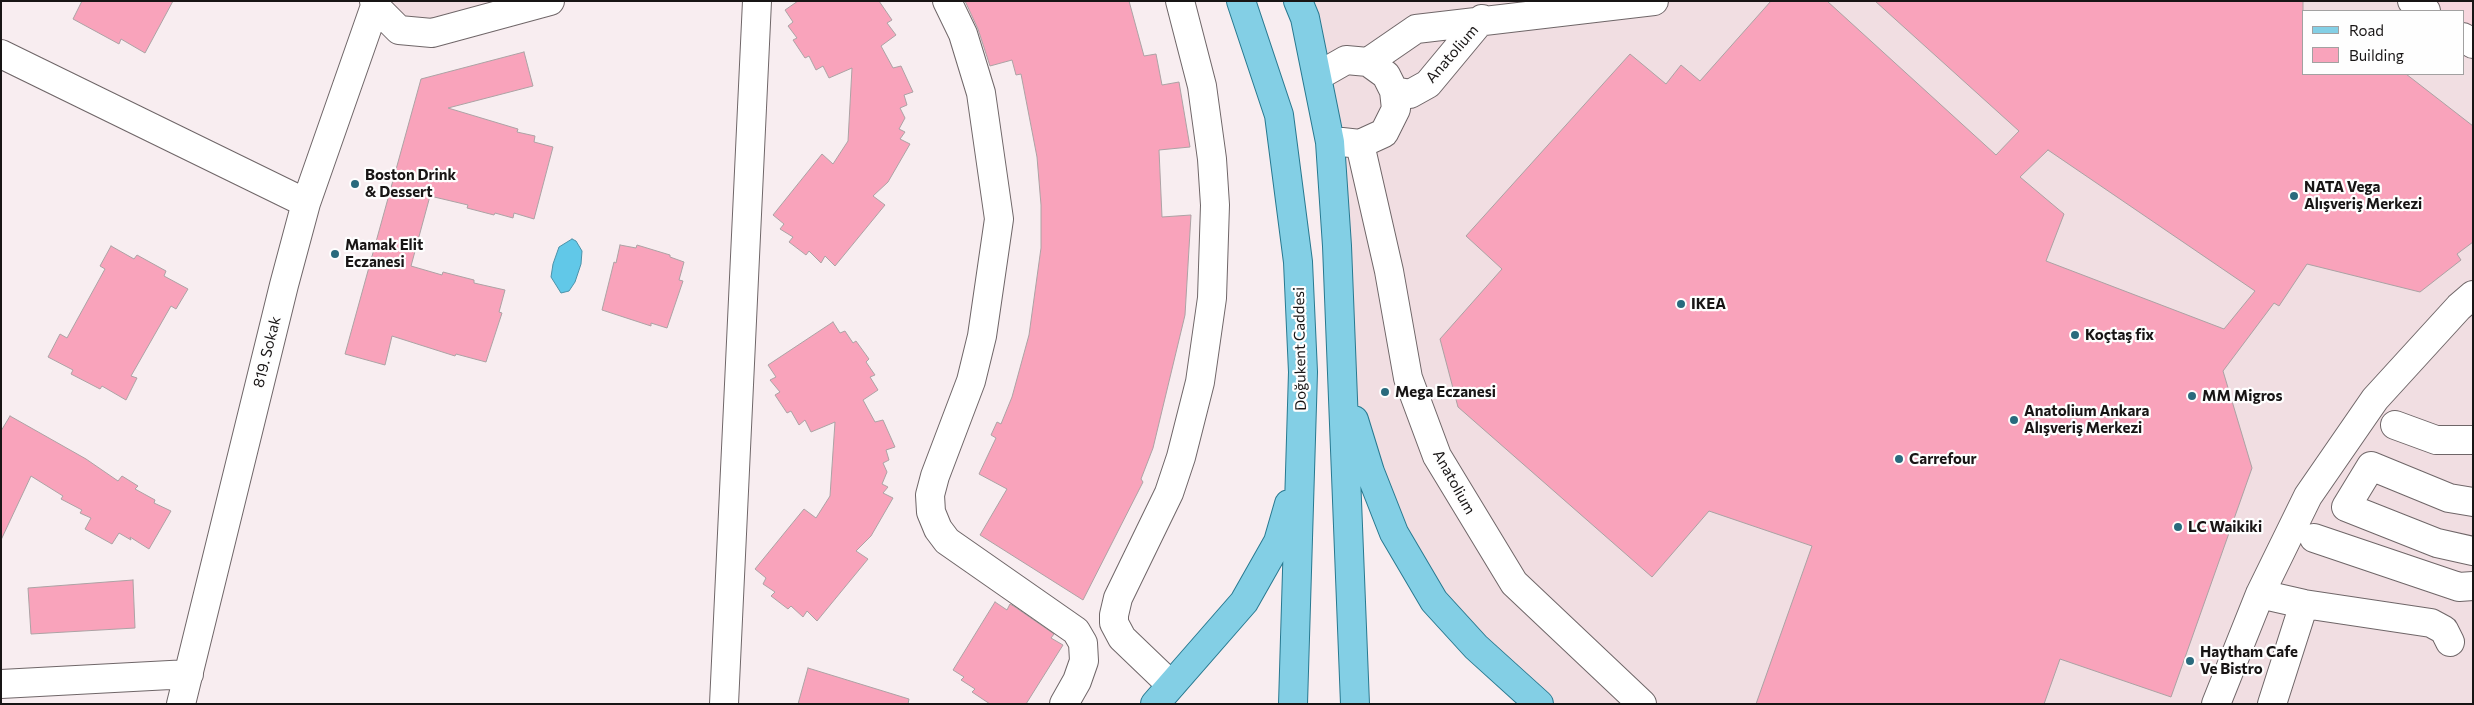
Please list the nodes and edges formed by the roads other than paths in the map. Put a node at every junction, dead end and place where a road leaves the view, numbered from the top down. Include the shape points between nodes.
1 (550, 1) edge
2 (757, 1) edge
3 (947, 1) edge
4 (1180, 1) edge
5 (1241, 1) edge
6 (1298, 1) edge
7 (1654, 1) edge
8 (2412, 1) edge
9 (374, 4) edge
10 (2425, 10) edge
11 (1482, 19) junction
12 (1, 54) edge
13 (1368, 62) junction
14 (1318, 76) junction
15 (1394, 91) junction
16 (1330, 142) junction
17 (1360, 144) junction
18 (306, 203) junction
19 (2473, 295) edge
20 (1303, 372) junction
21 (1343, 382) junction
22 (2395, 424) dead end
23 (2473, 440) edge
24 (2473, 502) edge
25 (2314, 538) dead end
26 (2473, 551) edge
27 (2473, 586) edge
28 (2260, 594) junction
29 (2304, 604) junction
30 (2450, 642) dead end
31 (188, 674) junction
32 (1, 684) edge
33 (1163, 694) edge
34 (181, 704) edge
35 (724, 704) edge
36 (1064, 704) edge
37 (1293, 704) edge
38 (1355, 704) edge
39 (1539, 704) edge
40 (1642, 704) edge
41 (2216, 704) edge
42 (2272, 704) edge

1 - 9 street via 432,33 399,30
2 - 35 street
3 - 36 street via 963,34 981,93 999,219 982,336 971,381 930,494 931,512 947,542 1076,631 1083,643 1084,661
4 - 33 street via 1202,86 1212,159 1215,224 1212,298 1200,382 1181,457 1169,493 1118,598 1114,614 1114,623 1122,638
5 - 20 main road, Doğukent Caddesi via 1279,115 1298,262
6 - 14 main road
7 - 11 street, Anatolium
8 - 10 street
9 - 18 street, 819. Sokak
11 - 13 street, Anatolium via 1416,29
11 - 15 street, Anatolium via 1428,84 1410,94
12 - 18 street
13 - 14 street via 1346,60
13 - 15 street via 1386,75
14 - 16 main road
15 - 17 street via 1396,109 1384,133
16 - 17 street
16 - 21 main road
17 - 40 street, Anatolium via 1389,271 1408,378 1438,456 1514,583
18 - 31 street, 819. Sokak
19 - 28 street via 2375,399 2308,496
20 - 33 main road via 1297,480 1278,542 1244,602
20 - 37 main road, Doğukent Caddesi
21 - 38 main road
21 - 39 main road via 1370,472 1394,533 1434,601 1476,648
22 - 23 street via 2436,440
24 - 26 street via 2449,498 2371,466 2346,507 2444,546
25 - 27 street via 2458,587
28 - 29 street
28 - 41 street
29 - 30 street via 2431,623 2444,630
29 - 42 street
31 - 32 street
31 - 34 street, 819. Sokak

